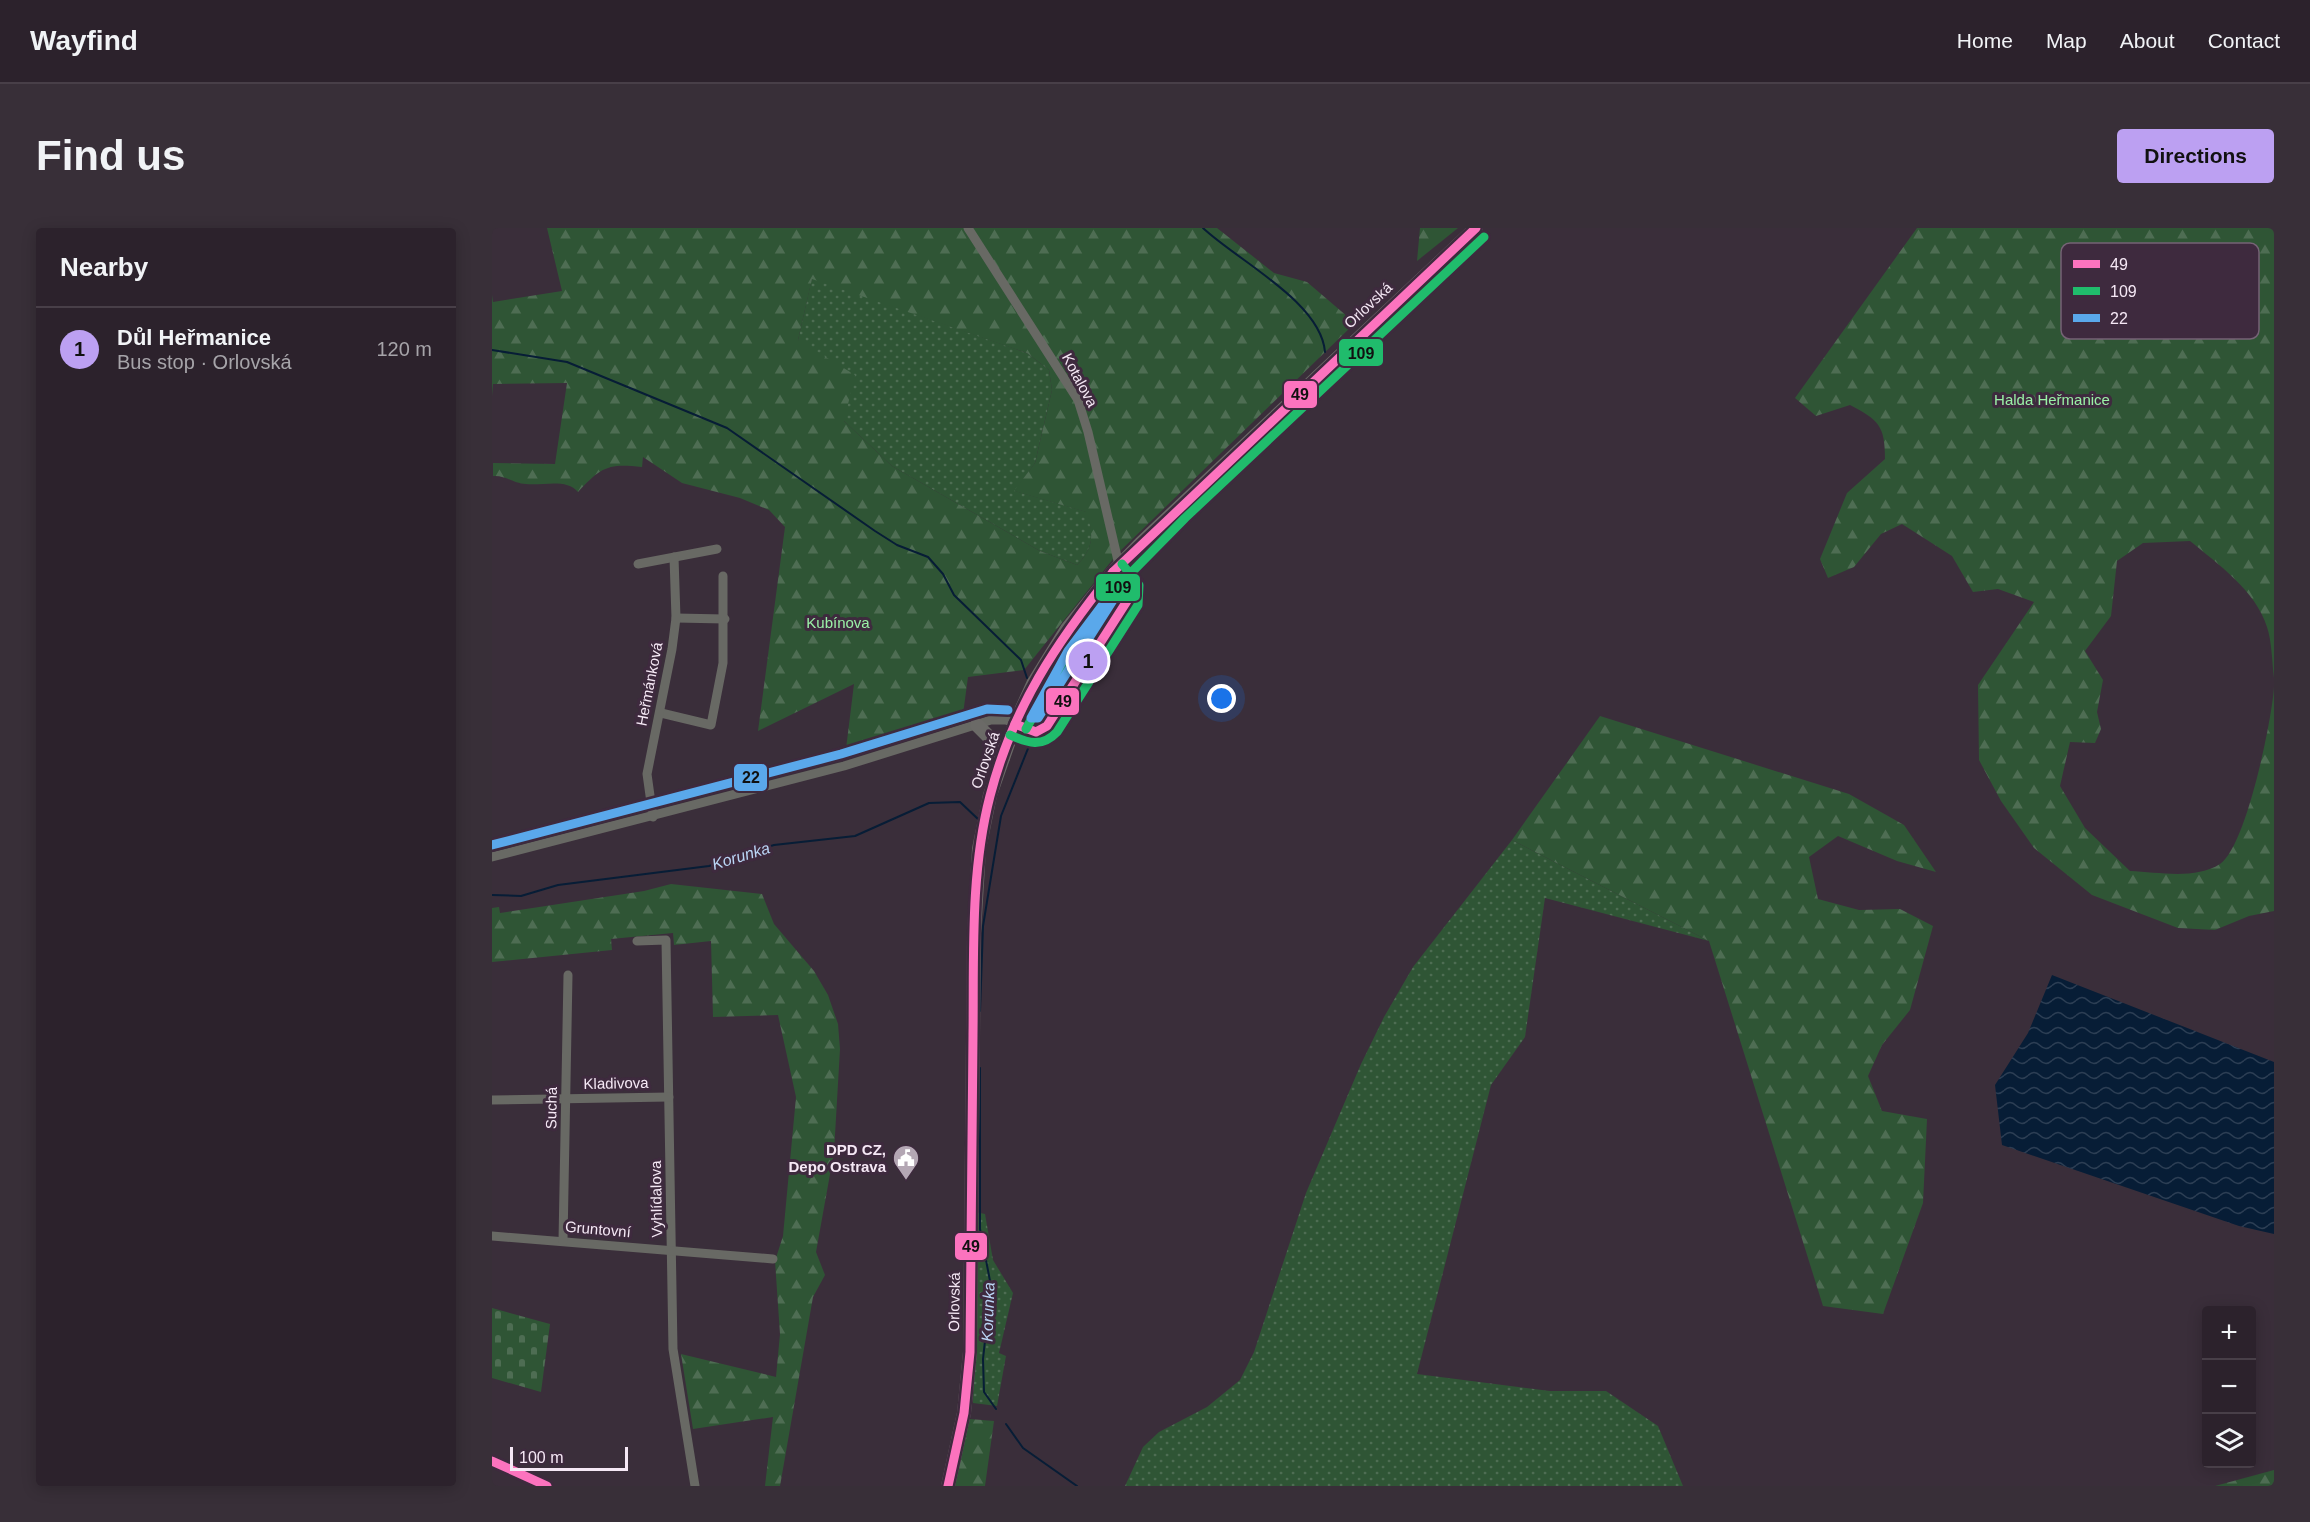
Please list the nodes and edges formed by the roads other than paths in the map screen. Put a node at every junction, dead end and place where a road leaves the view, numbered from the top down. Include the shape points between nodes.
1 (969, 228) edge
2 (1476, 228) edge
3 (717, 549) dead end
4 (674, 557) junction
5 (638, 564) dead end
6 (1119, 565) junction
7 (723, 576) dead end
8 (676, 618) junction
9 (725, 619) junction
10 (661, 712) junction
11 (1015, 724) junction
12 (977, 725) junction
13 (1003, 758) junction
14 (653, 817) junction
15 (492, 857) edge
16 (637, 941) dead end
17 (568, 975) dead end
18 (669, 1097) junction
19 (566, 1099) junction
20 (492, 1100) edge
21 (492, 1236) edge
22 (563, 1241) junction
23 (672, 1250) junction
24 (773, 1260) dead end
25 (492, 1461) edge
26 (547, 1486) edge
27 (695, 1486) edge
28 (948, 1486) edge

1 - 6 street, Kotalova via 1078,400
2 - 6 main road, Orlovská
3 - 4 street
4 - 5 street
4 - 8 street, Heřmánková
6 - 11 main road, Orlovská via 1056,645
7 - 9 street
8 - 9 street
8 - 10 street, Heřmánková
9 - 10 street via 723,663 711,725
10 - 14 street, Heřmánková via 647,774
11 - 12 street via 998,719
11 - 13 main road, Orlovská
12 - 13 main road
12 - 14 street via 878,757
13 - 28 main road, Orlovská via 986,810 976,884 970,1352 964,1413
14 - 15 street
16 - 18 street, Vyhlídalova via 666,940
17 - 19 street, Suchá
18 - 19 street, Kladivova
18 - 23 street, Vyhlídalova
19 - 20 street, Kladivova
19 - 22 street, Suchá
21 - 22 street, Gruntovní
22 - 23 street, Gruntovní
23 - 24 street, Gruntovní
23 - 27 street, Vyhlídalova via 674,1349
25 - 26 street

